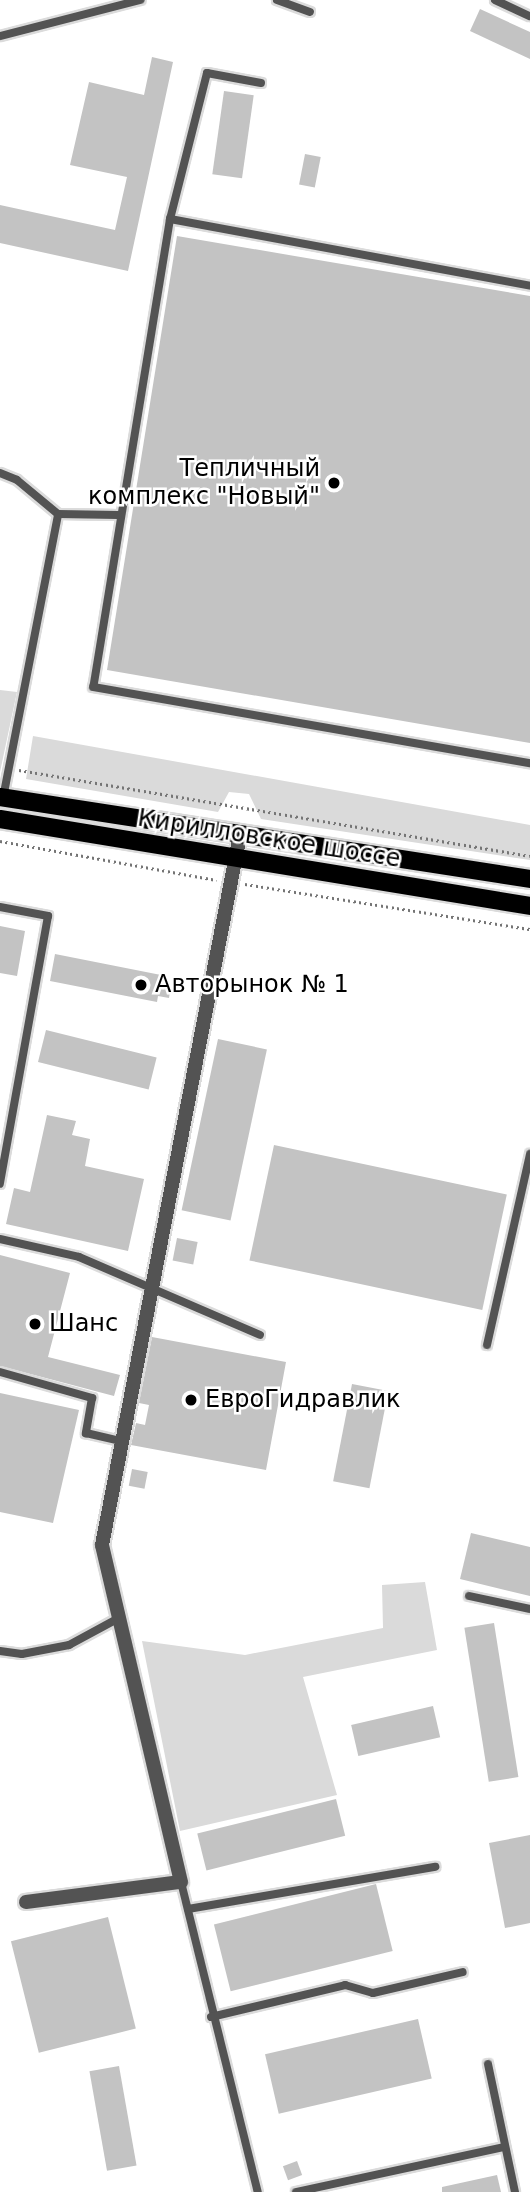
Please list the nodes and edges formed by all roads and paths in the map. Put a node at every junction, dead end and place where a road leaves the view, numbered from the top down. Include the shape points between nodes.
1 (141, 0) edge
2 (277, 0) edge
3 (495, 0) edge
4 (310, 12) dead end
5 (530, 16) edge
6 (0, 36) edge
7 (261, 83) dead end
8 (170, 219) junction
9 (530, 286) edge
10 (0, 473) edge
11 (58, 514) junction
12 (118, 515) junction
13 (530, 763) edge
14 (8, 768) junction
15 (1, 797) edge
16 (0, 819) edge
17 (240, 835) junction
18 (0, 841) edge
19 (530, 856) edge
20 (237, 859) junction
21 (530, 879) edge
22 (231, 883) junction
23 (530, 906) edge
24 (0, 907) edge
25 (530, 929) edge
26 (530, 1154) edge
27 (0, 1184) edge
28 (0, 1239) edge
29 (148, 1290) junction
30 (260, 1335) dead end
31 (487, 1345) dead end
32 (0, 1371) edge
33 (121, 1441) junction
34 (470, 1596) dead end
35 (530, 1609) edge
36 (119, 1618) junction
37 (0, 1651) edge
38 (435, 1867) dead end
39 (181, 1882) junction
40 (26, 1902) dead end
41 (188, 1909) junction
42 (463, 1972) dead end
43 (211, 2017) junction
44 (488, 2064) dead end
45 (505, 2147) junction
46 (258, 2192) edge
47 (296, 2192) edge
48 (515, 2192) edge

1 - 6 lane
2 - 4 lane
3 - 5 lane
7 - 8 lane via 207,73
8 - 9 lane
8 - 12 lane
10 - 11 lane via 17,480
11 - 12 lane
11 - 14 lane
12 - 13 lane via 93,687
14 - 15 lane
14 - 19 path
15 - 17 main road, Кирилловское шоссе
16 - 20 main road, Кирилловское шоссе
17 - 20 street
17 - 21 main road, Кирилловское шоссе
18 - 22 path
20 - 22 street
20 - 23 main road, Кирилловское шоссе
22 - 25 path
22 - 29 street
24 - 27 lane via 48,916
26 - 31 lane
28 - 29 lane via 79,1257
29 - 30 lane
29 - 33 street
32 - 33 lane via 92,1398 86,1433
33 - 36 street via 102,1545
34 - 35 lane
36 - 37 lane via 69,1645 22,1654
36 - 39 street
38 - 41 lane
39 - 40 street
39 - 41 lane
41 - 43 lane
42 - 43 lane via 373,1993 345,1985
43 - 46 lane
44 - 45 lane
45 - 47 lane
45 - 48 lane

